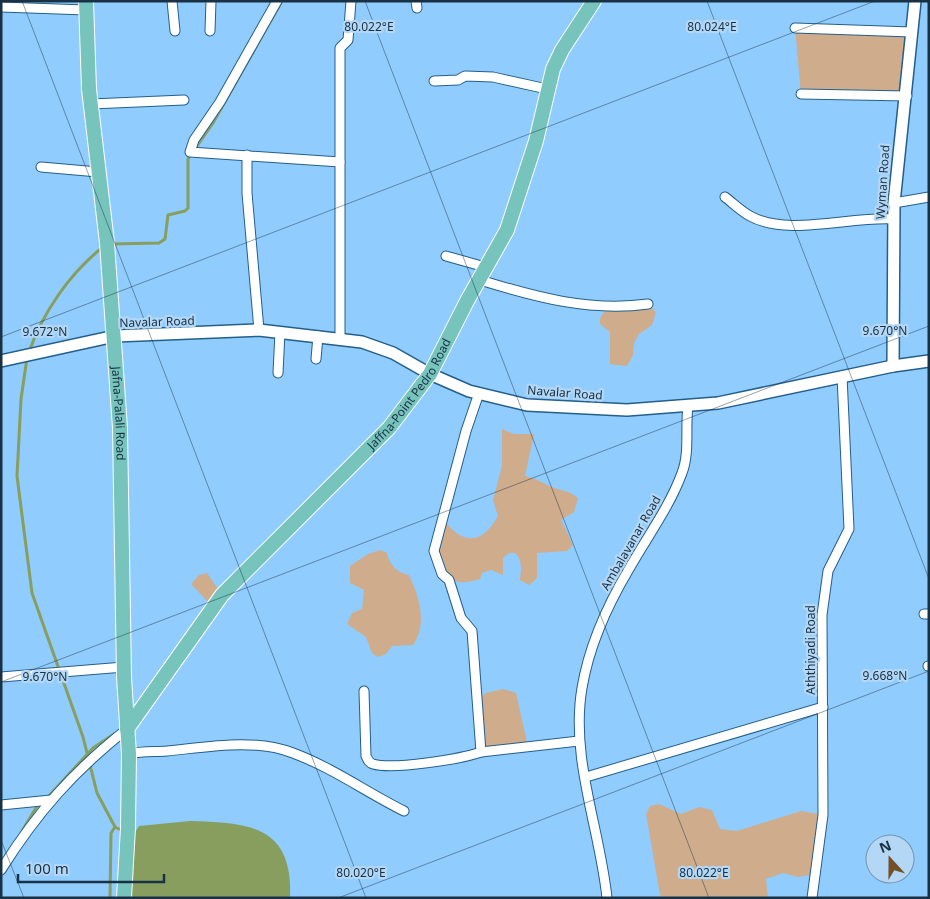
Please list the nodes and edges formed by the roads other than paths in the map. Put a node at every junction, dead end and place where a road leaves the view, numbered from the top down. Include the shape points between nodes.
1 (172, 1) edge
2 (211, 1) edge
3 (277, 1) edge
4 (351, 1) edge
5 (594, 1) edge
6 (915, 1) edge
7 (86, 6) edge
8 (1, 7) edge
9 (795, 28) dead end
10 (176, 31) dead end
11 (210, 31) dead end
12 (912, 32) junction
13 (434, 81) dead end
14 (546, 89) junction
15 (802, 94) dead end
16 (907, 96) junction
17 (184, 100) dead end
18 (91, 104) junction
19 (247, 156) junction
20 (340, 162) junction
21 (41, 167) dead end
22 (98, 172) junction
23 (929, 196) edge
24 (725, 197) dead end
25 (894, 203) junction
26 (894, 219) junction
27 (446, 256) dead end
28 (483, 274) junction
29 (648, 304) dead end
30 (259, 330) junction
31 (280, 332) junction
32 (115, 336) junction
33 (318, 336) junction
34 (340, 338) junction
35 (316, 359) dead end
36 (1, 361) edge
37 (929, 362) edge
38 (893, 366) junction
39 (278, 373) dead end
40 (430, 374) junction
41 (842, 376) junction
42 (479, 393) junction
43 (688, 406) junction
44 (124, 667) junction
45 (1, 677) edge
46 (364, 691) dead end
47 (824, 707) junction
48 (127, 729) junction
49 (580, 741) junction
50 (481, 752) junction
51 (129, 754) junction
52 (586, 777) junction
53 (51, 800) junction
54 (1, 805) edge
55 (404, 811) dead end
56 (1, 870) edge
57 (124, 898) edge
58 (607, 898) edge
59 (812, 898) edge

1 - 10 street
2 - 11 street
3 - 19 street via 220,102 194,140 190,152
4 - 20 street via 348,40 340,48
5 - 14 main road, Jaffna-Point Pedro Road via 562,50
6 - 12 street, Wyman Road
7 - 8 street
7 - 18 main road, Jafna-Palali Road
9 - 12 street
12 - 16 street, Wyman Road
13 - 14 street via 458,80 465,76 493,78
14 - 28 main road, Jaffna-Point Pedro Road via 536,141 510,224
15 - 16 street
16 - 25 street, Wyman Road
17 - 18 street
18 - 22 main road, Jafna-Palali Road
19 - 20 street
19 - 30 street via 247,193
20 - 34 street
21 - 22 street
22 - 32 main road, Jafna-Palali Road
23 - 25 street
24 - 26 street via 750,216 785,226 864,218
25 - 26 street, Wyman Road
26 - 38 street, Wyman Road
27 - 28 street
28 - 29 street via 530,296 610,307
28 - 40 main road, Jaffna-Point Pedro Road
30 - 31 street, Navalar Road
30 - 32 street, Navalar Road
31 - 33 street, Navalar Road
31 - 39 street
32 - 36 street, Navalar Road
32 - 44 main road, Jafna-Palali Road
33 - 34 street, Navalar Road
33 - 35 street
34 - 40 street, Navalar Road via 393,353
37 - 38 street, Navalar Road
38 - 41 street, Navalar Road
40 - 42 street, Navalar Road
40 - 48 main road, Jaffna-Point Pedro Road via 388,428 222,595
41 - 43 street, Navalar Road via 727,401
41 - 47 street, Aththiyadi Road via 849,529 828,571 822,615
42 - 43 street, Navalar Road via 528,405 576,409
42 - 50 street via 434,551 442,574 449,580 461,618 472,631
43 - 49 street, Ambalavanar Road via 688,442 683,471 672,498 618,589 588,659 582,690
44 - 45 street
44 - 48 main road, Jafna-Palali Road
46 - 50 street via 366,756 369,761 375,764 410,764 459,760
47 - 52 street
47 - 59 street, Aththiyadi Road via 823,815
48 - 51 main road, Jafna-Palali Road
48 - 53 street via 90,758
49 - 50 street
49 - 52 street, Ambalavanar Road
51 - 55 street via 226,746 258,746 290,752 337,772
51 - 57 main road, Jafna-Palali Road
52 - 58 street, Ambalavanar Road via 604,866
53 - 54 street
53 - 56 street

